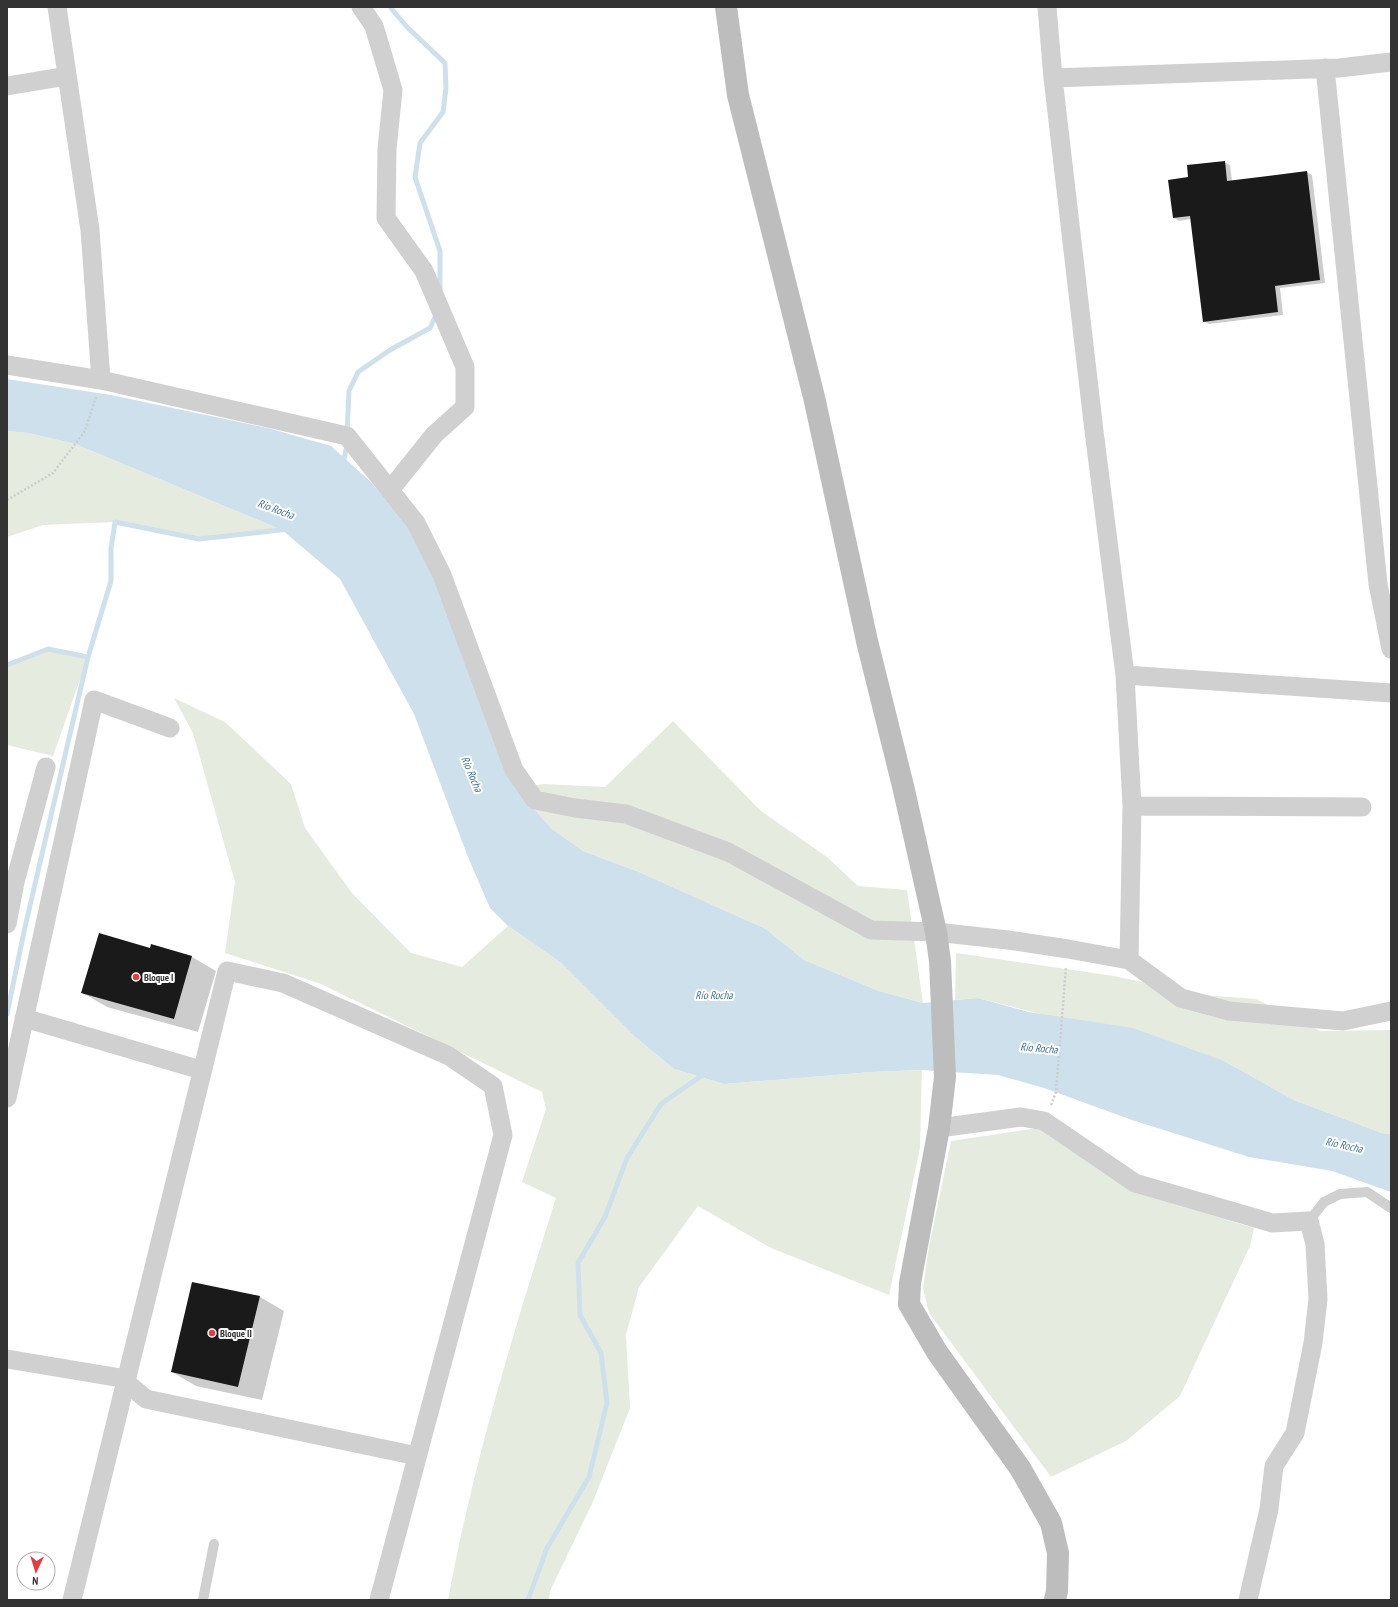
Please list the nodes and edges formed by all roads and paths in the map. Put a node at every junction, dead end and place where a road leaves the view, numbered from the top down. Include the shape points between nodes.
1 (57, 7) edge
2 (361, 7) edge
3 (726, 7) edge
4 (1047, 7) edge
5 (1391, 62) edge
6 (1324, 68) junction
7 (67, 76) junction
8 (1053, 78) junction
9 (7, 86) edge
10 (7, 365) edge
11 (101, 380) junction
12 (390, 490) junction
13 (7, 500) edge
14 (1391, 643) edge
15 (1125, 675) junction
16 (1391, 693) edge
17 (170, 728) dead end
18 (46, 767) dead end
19 (1132, 806) junction
20 (1362, 807) dead end
21 (11, 881) edge
22 (7, 924) edge
23 (936, 932) junction
24 (1068, 949) junction
25 (1129, 960) junction
26 (1391, 1011) edge
27 (24, 1018) junction
28 (201, 1070) junction
29 (1056, 1092) dead end
30 (7, 1098) edge
31 (939, 1128) junction
32 (1391, 1208) edge
33 (1309, 1221) junction
34 (7, 1358) edge
35 (125, 1381) junction
36 (418, 1456) junction
37 (214, 1544) dead end
38 (72, 1600) edge
39 (203, 1600) edge
40 (379, 1600) edge
41 (1055, 1600) edge
42 (1248, 1600) edge

1 - 7 street
2 - 12 street via 374,26 393,90 387,149 386,218 424,271 465,367 465,407 434,435
3 - 23 main road via 738,95 814,396 867,640
4 - 8 street
5 - 6 street
6 - 8 street
6 - 14 street via 1378,584
7 - 9 street
7 - 11 street via 90,230
8 - 15 street
10 - 11 street
11 - 12 street via 347,436
11 - 13 path via 85,431 53,473
12 - 23 street via 416,523 442,575 514,770 535,800 626,814 728,852 871,930
15 - 16 street
15 - 19 street
17 - 27 street via 94,700
18 - 21 street
19 - 20 street
19 - 25 street
21 - 22 street
23 - 24 street
23 - 31 main road via 945,1078
24 - 25 street
24 - 29 path
25 - 26 street via 1181,998 1229,1011 1343,1021
27 - 28 street
27 - 30 street
28 - 35 street
28 - 36 street via 227,971 283,983 449,1056 493,1086 503,1135
31 - 33 street via 1021,1118 1044,1121 1135,1183 1272,1223
31 - 41 main road via 910,1284 909,1304 937,1352 1020,1468 1050,1523 1058,1554
32 - 33 lane via 1367,1192 1340,1194 1324,1202
33 - 42 street via 1315,1244 1318,1299 1313,1343 1295,1433 1274,1466 1269,1509
34 - 35 street via 121,1378
35 - 36 street via 146,1399
35 - 38 street
36 - 40 street
37 - 39 lane

